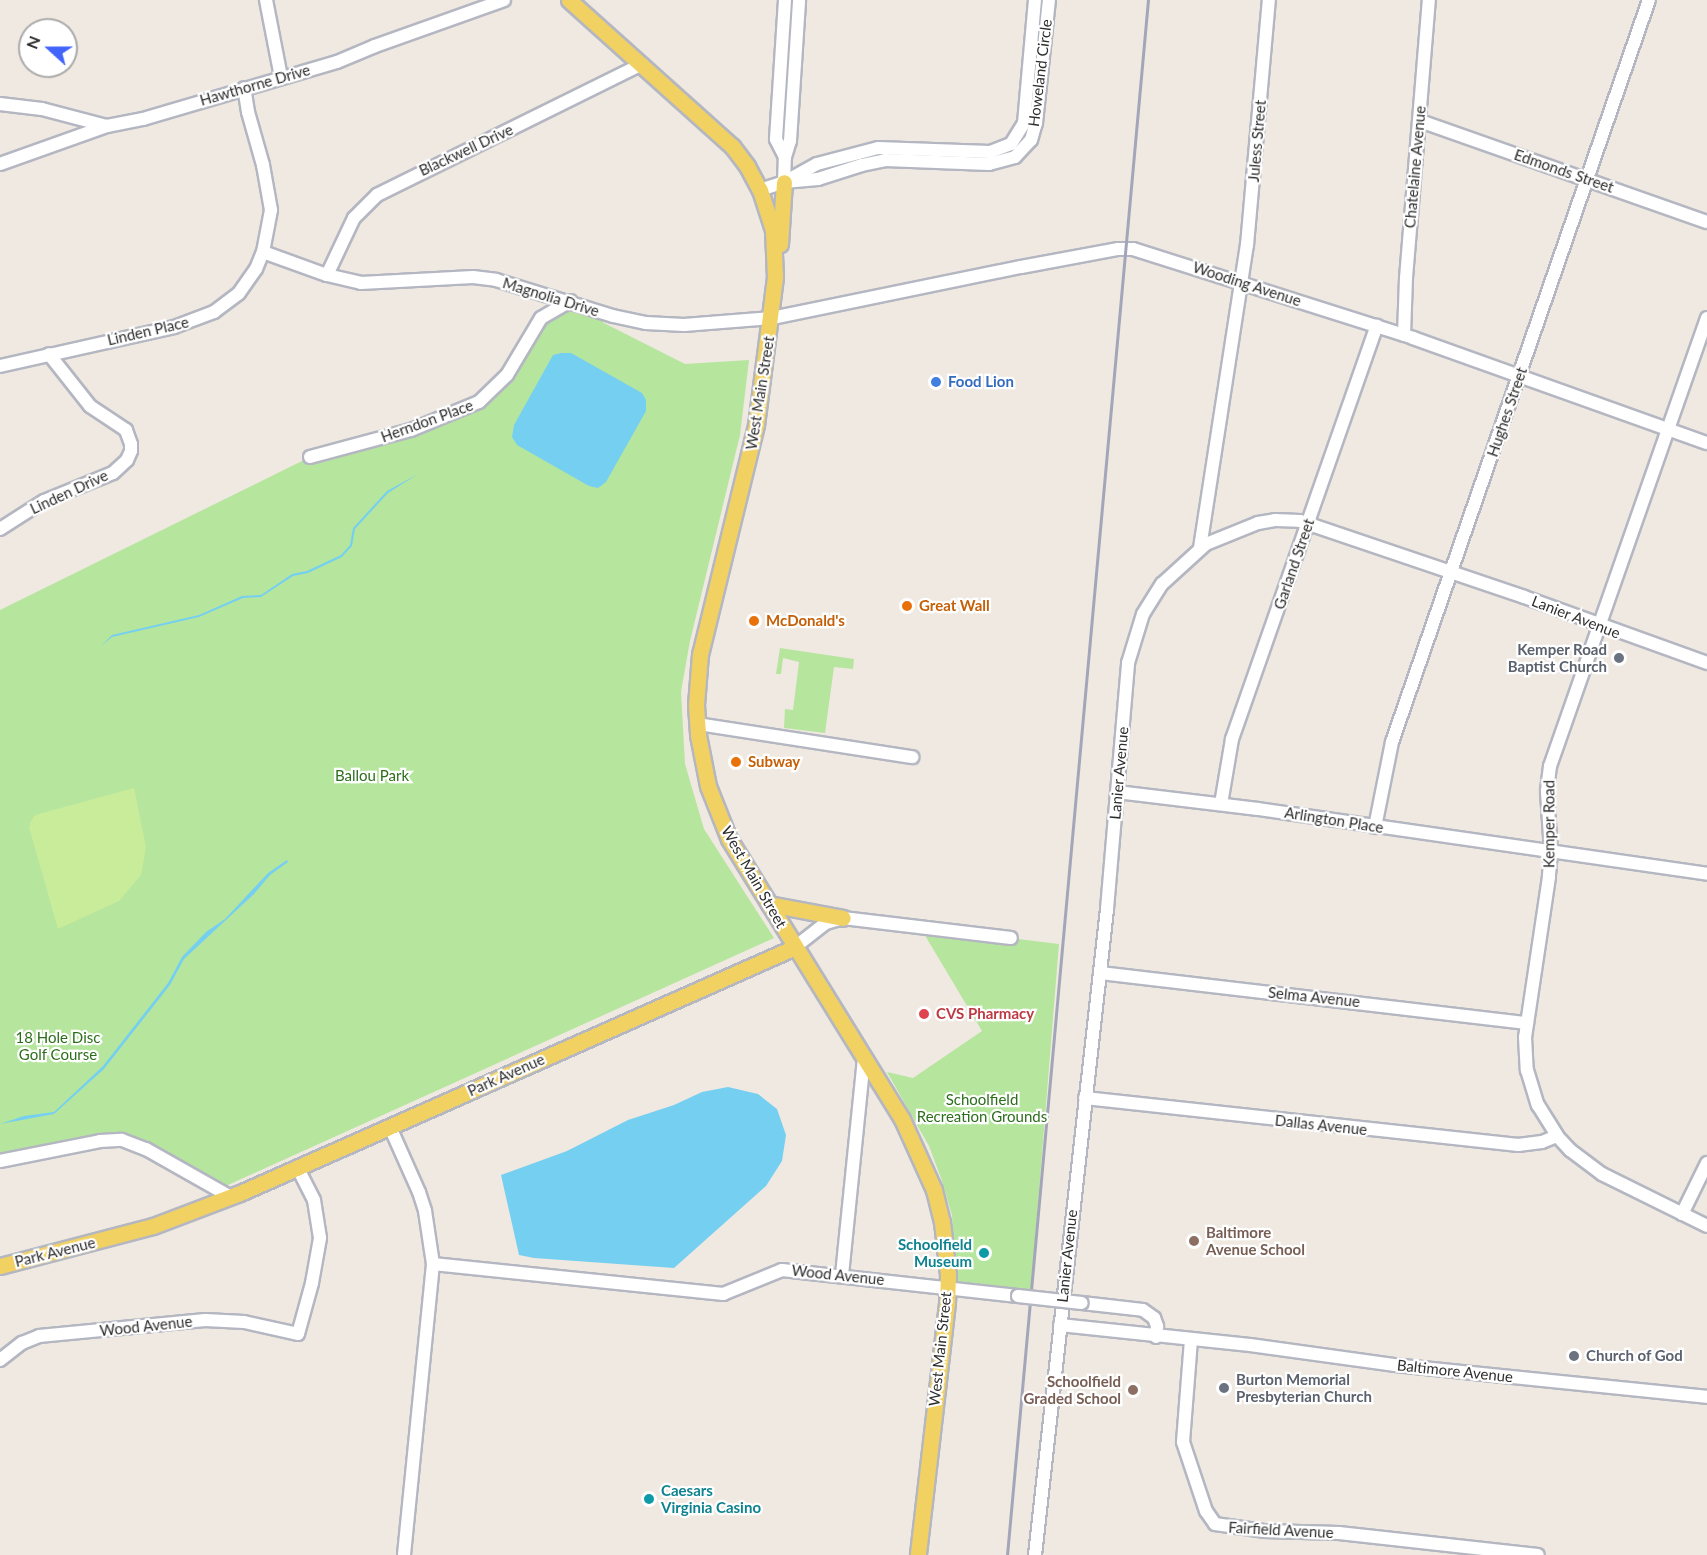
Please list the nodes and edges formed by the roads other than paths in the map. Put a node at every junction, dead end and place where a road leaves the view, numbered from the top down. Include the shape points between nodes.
1 (266, 0) edge
2 (504, 0) edge
3 (569, 0) edge
4 (785, 0) edge
5 (799, 0) edge
6 (1035, 0) edge
7 (1049, 0) edge
8 (1269, 0) edge
9 (1429, 0) edge
10 (1649, 0) edge
11 (781, 59) junction
12 (795, 60) junction
13 (642, 64) junction
14 (281, 77) junction
15 (244, 88) junction
16 (0, 104) edge
17 (1031, 115) junction
18 (1420, 121) junction
19 (107, 126) junction
20 (927, 148) junction
21 (871, 149) junction
22 (982, 157) junction
23 (784, 158) junction
24 (927, 161) junction
25 (872, 163) junction
26 (0, 164) edge
27 (1587, 178) junction
28 (784, 182) junction
29 (760, 190) junction
30 (1707, 222) edge
31 (263, 252) junction
32 (327, 275) junction
33 (776, 277) junction
34 (1242, 282) junction
35 (570, 302) junction
36 (771, 318) junction
37 (1707, 318) edge
38 (1377, 326) junction
39 (1404, 335) junction
40 (49, 354) junction
41 (0, 366) edge
42 (1520, 376) junction
43 (1668, 429) junction
44 (1707, 443) edge
45 (310, 457) dead end
46 (1308, 523) junction
47 (0, 529) edge
48 (1200, 548) junction
49 (1452, 573) junction
50 (1598, 626) junction
51 (1707, 663) edge
52 (698, 724) junction
53 (912, 757) dead end
54 (1117, 792) junction
55 (1221, 804) junction
56 (1375, 827) junction
57 (1551, 852) junction
58 (1707, 874) edge
59 (769, 904) junction
60 (843, 918) junction
61 (1011, 938) dead end
62 (795, 947) junction
63 (1100, 973) junction
64 (1527, 1023) junction
65 (864, 1058) junction
66 (1085, 1098) junction
67 (390, 1127) junction
68 (1557, 1136) junction
69 (0, 1161) edge
70 (1707, 1163) edge
71 (298, 1168) junction
72 (231, 1197) junction
73 (1682, 1214) junction
74 (1707, 1226) edge
75 (433, 1264) junction
76 (0, 1266) edge
77 (842, 1275) junction
78 (947, 1289) junction
79 (1060, 1325) junction
80 (1156, 1337) junction
81 (1191, 1340) junction
82 (0, 1360) edge
83 (1707, 1397) edge
84 (404, 1555) edge
85 (918, 1555) edge
86 (1035, 1555) edge
87 (1538, 1555) edge

1 - 14 street
2 - 14 street, Hawthorne Drive via 338,62
3 - 13 main road, West Main Street
4 - 11 street
5 - 12 street
6 - 17 street, Howeland Circle
7 - 17 street, Howeland Circle
8 - 34 street, Juless Street
9 - 18 street, Chatelaine Avenue
10 - 27 street, Hughes Street
11 - 12 street
11 - 23 street via 776,139
12 - 23 street via 790,141
13 - 29 main road, West Main Street via 732,146
13 - 32 street, Blackwell Drive via 377,195 354,218
14 - 15 street, Hawthorne Drive
15 - 19 street, Hawthorne Drive
15 - 31 street, Linden Place via 271,210
16 - 19 street, Hawthorne Drive via 42,109
17 - 22 street, Howeland Circle via 1031,140 1020,153 1002,162
18 - 27 street, Edmonds Street
18 - 39 street, Chatelaine Avenue
19 - 26 street
20 - 21 street, Howeland Circle
20 - 22 street, Howeland Circle
20 - 24 street
21 - 25 street
21 - 28 street, Howeland Circle via 817,164
22 - 24 street, Howeland Circle
23 - 28 street
24 - 25 street, Howeland Circle
25 - 28 street, Howeland Circle via 818,179
27 - 30 street, Edmonds Street
27 - 42 street, Hughes Street
28 - 29 street, Howeland Circle
28 - 33 main road
29 - 33 main road, West Main Street via 773,230
31 - 32 street, Magnolia Drive
31 - 40 street, Linden Place via 248,281 214,312 174,327
32 - 35 street, Magnolia Drive via 361,284 473,277 519,285
33 - 36 main road, West Main Street
34 - 36 street, Wooding Avenue via 1143,251 1118,249
34 - 38 street, Wooding Avenue
34 - 48 street, Juless Street
35 - 36 street, Magnolia Drive via 613,316 665,325
35 - 45 street, Herndon Place via 542,318 507,375 479,402 411,430
36 - 52 main road, West Main Street via 752,446 700,654
37 - 43 street, Kemper Road
38 - 39 street, Wooding Avenue
38 - 46 street, Garland Street
39 - 42 street, Wooding Avenue
40 - 41 street
40 - 47 street, Linden Drive via 90,406 126,430 131,451 113,473 44,501
42 - 43 street, Wooding Avenue
42 - 49 street, Hughes Street
43 - 44 street, Wooding Avenue
43 - 50 street, Kemper Road
46 - 48 street, Lanier Avenue via 1258,523
46 - 49 street, Lanier Avenue
46 - 55 street, Garland Street via 1232,739
48 - 54 street, Lanier Avenue via 1162,584 1136,631 1128,663
49 - 50 street, Lanier Avenue
49 - 56 street, Hughes Street via 1392,742
50 - 51 street, Lanier Avenue
50 - 57 street, Kemper Road via 1550,766 1547,792
52 - 53 street
52 - 59 main road, West Main Street via 702,761 718,813 729,839
54 - 55 street, Arlington Place
54 - 63 street, Lanier Avenue
55 - 56 street, Arlington Place
56 - 57 street, Arlington Place
57 - 58 street, Arlington Place
57 - 64 street, Kemper Road
59 - 60 main road
59 - 62 main road, West Main Street
60 - 61 street
60 - 62 street, Park Avenue via 826,923
62 - 65 main road, West Main Street
62 - 67 main road, Park Avenue
63 - 64 street, Selma Avenue
63 - 66 street, Lanier Avenue
64 - 68 street, Kemper Road via 1531,1088
65 - 77 street
65 - 78 main road, West Main Street via 914,1142 934,1190 942,1222
66 - 68 street, Dallas Avenue via 1518,1145
66 - 79 street, Lanier Avenue
67 - 71 main road, Park Avenue
67 - 75 street via 425,1211
68 - 73 street, Kemper Road via 1602,1174
69 - 72 street via 122,1140 146,1149
70 - 73 street
71 - 72 main road, Park Avenue
71 - 82 street, Wood Avenue via 314,1200 320,1238 298,1334 244,1322 205,1320 39,1336
72 - 76 main road, Park Avenue via 153,1226
73 - 74 street, Kemper Road
75 - 77 street, Wood Avenue via 723,1294 782,1269
75 - 84 street
77 - 78 street, Wood Avenue
78 - 80 street, Wood Avenue, bridge via 1143,1310 1154,1318
78 - 85 main road, West Main Street
79 - 80 street, Baltimore Avenue
79 - 86 street, Lanier Avenue
80 - 81 street, Baltimore Avenue
81 - 83 street, Baltimore Avenue
81 - 87 street, Fairfield Avenue via 1183,1446 1206,1511 1215,1524

